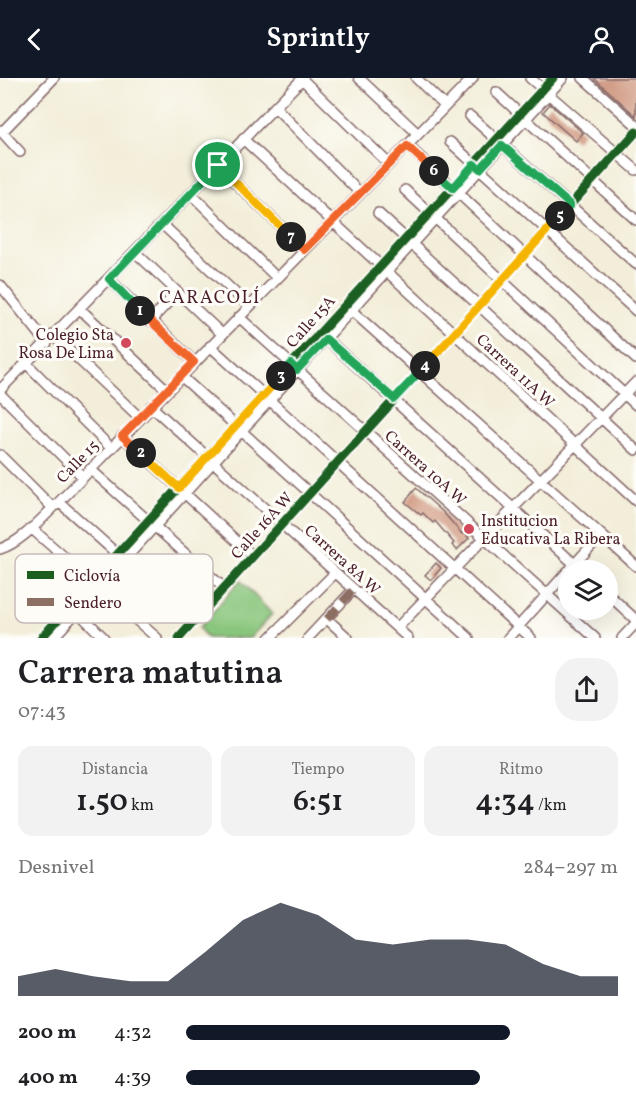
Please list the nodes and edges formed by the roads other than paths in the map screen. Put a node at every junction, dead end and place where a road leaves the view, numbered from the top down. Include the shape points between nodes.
1 (54, 78) edge
2 (302, 78) edge
3 (359, 78) edge
4 (416, 78) edge
5 (473, 78) edge
6 (530, 78) edge
7 (554, 78) edge
8 (563, 78) edge
9 (583, 78) edge
10 (546, 91) junction
11 (496, 92) dead end
12 (445, 106) junction
13 (275, 107) junction
14 (470, 116) dead end
15 (523, 117) junction
16 (636, 126) edge
17 (636, 132) edge
18 (3, 134) edge
19 (418, 134) junction
20 (243, 139) junction
21 (450, 142) dead end
22 (499, 142) junction
23 (0, 146) edge
24 (407, 146) junction
25 (20, 152) dead end
26 (616, 154) junction
27 (389, 164) junction
28 (218, 165) junction
29 (477, 167) junction
30 (636, 170) edge
31 (592, 181) junction
32 (405, 190) dead end
33 (455, 191) junction
34 (360, 193) junction
35 (191, 194) junction
36 (570, 205) junction
37 (378, 213) dead end
38 (433, 216) junction
39 (636, 220) edge
40 (332, 221) junction
41 (162, 224) junction
42 (547, 230) junction
43 (409, 242) junction
44 (304, 250) junction
45 (135, 252) junction
46 (525, 255) junction
47 (634, 259) edge
48 (384, 269) junction
49 (277, 278) junction
50 (109, 279) junction
51 (502, 280) junction
52 (0, 285) edge
53 (178, 292) junction
54 (353, 304) junction
55 (249, 306) junction
56 (479, 306) junction
57 (80, 309) junction
58 (636, 311) edge
59 (239, 317) junction
60 (150, 321) junction
61 (454, 333) junction
62 (222, 334) junction
63 (54, 336) junction
64 (323, 336) junction
65 (47, 343) junction
66 (210, 346) junction
67 (636, 359) edge
68 (194, 362) junction
69 (27, 364) junction
70 (294, 367) junction
71 (419, 372) junction
72 (181, 376) junction
73 (636, 382) edge
74 (167, 390) junction
75 (0, 392) edge
76 (624, 394) junction
77 (267, 397) junction
78 (394, 399) junction
79 (636, 405) edge
80 (151, 406) junction
81 (140, 418) junction
82 (601, 418) junction
83 (239, 428) junction
84 (365, 432) junction
85 (122, 436) junction
86 (575, 445) junction
87 (111, 448) junction
88 (636, 450) edge
89 (0, 454) edge
90 (210, 460) junction
91 (338, 462) junction
92 (86, 473) junction
93 (541, 480) junction
94 (182, 491) junction
95 (310, 493) junction
96 (636, 501) edge
97 (56, 505) junction
98 (514, 508) junction
99 (152, 523) junction
100 (282, 524) junction
101 (31, 528) junction
102 (601, 535) junction
103 (484, 538) junction
104 (0, 549) edge
105 (62, 554) edge
106 (117, 554) edge
107 (124, 554) edge
108 (186, 554) edge
109 (253, 556) junction
110 (564, 560) edge
111 (580, 560) edge
112 (636, 566) edge
113 (455, 568) junction
114 (335, 573) junction
115 (213, 578) edge
116 (558, 584) edge
117 (224, 588) junction
118 (354, 589) junction
119 (547, 595) junction
120 (426, 599) junction
121 (213, 600) edge
122 (618, 604) edge
123 (327, 619) junction
124 (636, 621) edge
125 (58, 623) edge
126 (63, 623) edge
127 (89, 623) edge
128 (141, 623) edge
129 (192, 623) edge
130 (518, 626) junction
131 (397, 628) junction
132 (41, 638) edge
133 (52, 638) edge
134 (104, 638) edge
135 (158, 638) edge
136 (179, 638) edge
137 (270, 638) edge
138 (308, 638) edge
139 (348, 638) edge
140 (408, 638) edge
141 (469, 638) edge
142 (508, 638) edge
143 (531, 638) edge
144 (595, 638) edge
145 (622, 638) edge

1 - 18 street
2 - 13 street
2 - 27 street
3 - 19 street
4 - 12 street
5 - 12 street, Calle 15
6 - 10 street
7 - 10 street, Calle 15A
8 - 10 street, Calle 15A
9 - 16 street
10 - 15 street, Calle 15A
10 - 26 street
11 - 15 street
12 - 19 street, Calle 15
13 - 20 street
13 - 34 street
14 - 22 street
15 - 22 street, Calle 15A
15 - 31 street
17 - 26 street, Calle 16A W
18 - 23 street
18 - 25 street
19 - 24 street, Calle 15
20 - 28 street
20 - 40 street, Carrera 11A W
21 - 29 street
22 - 29 street, Calle 15A
22 - 36 street
24 - 27 street, Calle 15
24 - 33 street
26 - 30 street
26 - 31 street, Calle 16A W
27 - 34 street, Calle 15
28 - 35 street
28 - 44 street
29 - 33 street, Calle 15A
29 - 42 street
31 - 36 street, Calle 16A W
31 - 39 street
32 - 38 street
33 - 38 street, Calle 15A
33 - 46 street
34 - 40 street, Calle 15
35 - 41 street
35 - 49 street
36 - 42 street, Calle 16A W
36 - 47 street
37 - 43 street
38 - 43 street, Calle 15A
38 - 51 street
40 - 44 street, Calle 15
40 - 48 street, Carrera 11A W
41 - 45 street
41 - 55 street
42 - 46 street, Calle 16A W
42 - 58 street
43 - 48 street, Calle 15A
43 - 56 street
44 - 49 street, Calle 15
45 - 50 street
45 - 53 street
46 - 51 street, Calle 16A W
46 - 67 street
48 - 54 street, Calle 15A
48 - 61 street, Carrera 11A W
49 - 55 street, Calle 15
50 - 57 street
50 - 60 street
51 - 56 street, Calle 16A W
51 - 76 street
52 - 65 street
53 - 60 street
53 - 62 street
54 - 64 street, Calle 15A
54 - 71 street
55 - 59 street, Calle 15
56 - 61 street, Calle 16A W
56 - 82 street
57 - 63 street
57 - 74 street
59 - 62 street, Calle 15
59 - 70 street, Carrera 10A W
60 - 68 street
61 - 71 street, Calle 16A W
61 - 86 street, Carrera 11A W
62 - 66 street, Calle 15
63 - 65 street
63 - 81 street
64 - 70 street, Calle 15A
64 - 78 street
65 - 69 street
66 - 68 street, Calle 15
66 - 77 street
68 - 72 street, Calle 15
69 - 75 street
69 - 87 street
70 - 77 street, Calle 15A
70 - 84 street, Carrera 10A W
71 - 78 street, Calle 16A W
71 - 93 street
72 - 74 street, Calle 15
72 - 83 street
73 - 76 street
74 - 80 street, Calle 15
75 - 92 street
76 - 79 street
76 - 82 street
77 - 83 street, Calle 15A
77 - 91 street
78 - 84 street, Calle 16A W
78 - 98 street
80 - 81 street, Calle 15
80 - 90 street, Carrera 8A W
81 - 85 street, Calle 15
82 - 86 street
82 - 88 street
83 - 90 street, Calle 15A
83 - 95 street
84 - 91 street, Calle 16A W
84 - 103 street, Carrera 10A W
85 - 87 street, Calle 15
85 - 94 street
86 - 93 street
86 - 96 street, Carrera 11A W
87 - 92 street, Calle 15
89 - 97 street
90 - 94 street, Calle 15A
90 - 100 street, Carrera 8A W
91 - 95 street, Calle 16A W
91 - 113 street
92 - 97 street, Calle 15
92 - 99 street
93 - 98 street
93 - 102 street
94 - 99 street, Calle 15A
94 - 109 street
95 - 100 street, Calle 16A W
95 - 120 street
97 - 101 street, Calle 15
97 - 106 street
98 - 103 street
98 - 110 street
99 - 107 street, Calle 15A
99 - 108 street
100 - 109 street, Calle 16A W
100 - 114 street, Carrera 8A W
101 - 104 street, Calle 15
101 - 105 street
102 - 111 street
102 - 112 street
103 - 113 street
103 - 119 street, Carrera 10A W
109 - 117 street, Calle 16A W
113 - 120 street
113 - 130 street
114 - 118 street, Carrera 8A W
114 - 137 street
115 - 117 street
116 - 119 street
117 - 121 street, Calle 16A W
118 - 123 street
118 - 131 street, Carrera 8A W
119 - 130 street
119 - 144 street, Carrera 10A W
120 - 131 street
120 - 141 street
122 - 124 street
123 - 138 street
123 - 139 street
124 - 145 street
125 - 132 street, Calle 15A
126 - 133 street, Calle 15A
127 - 134 street
128 - 135 street
129 - 136 street, Calle 16A W
130 - 142 street
130 - 143 street
131 - 140 street, Carrera 8A W

